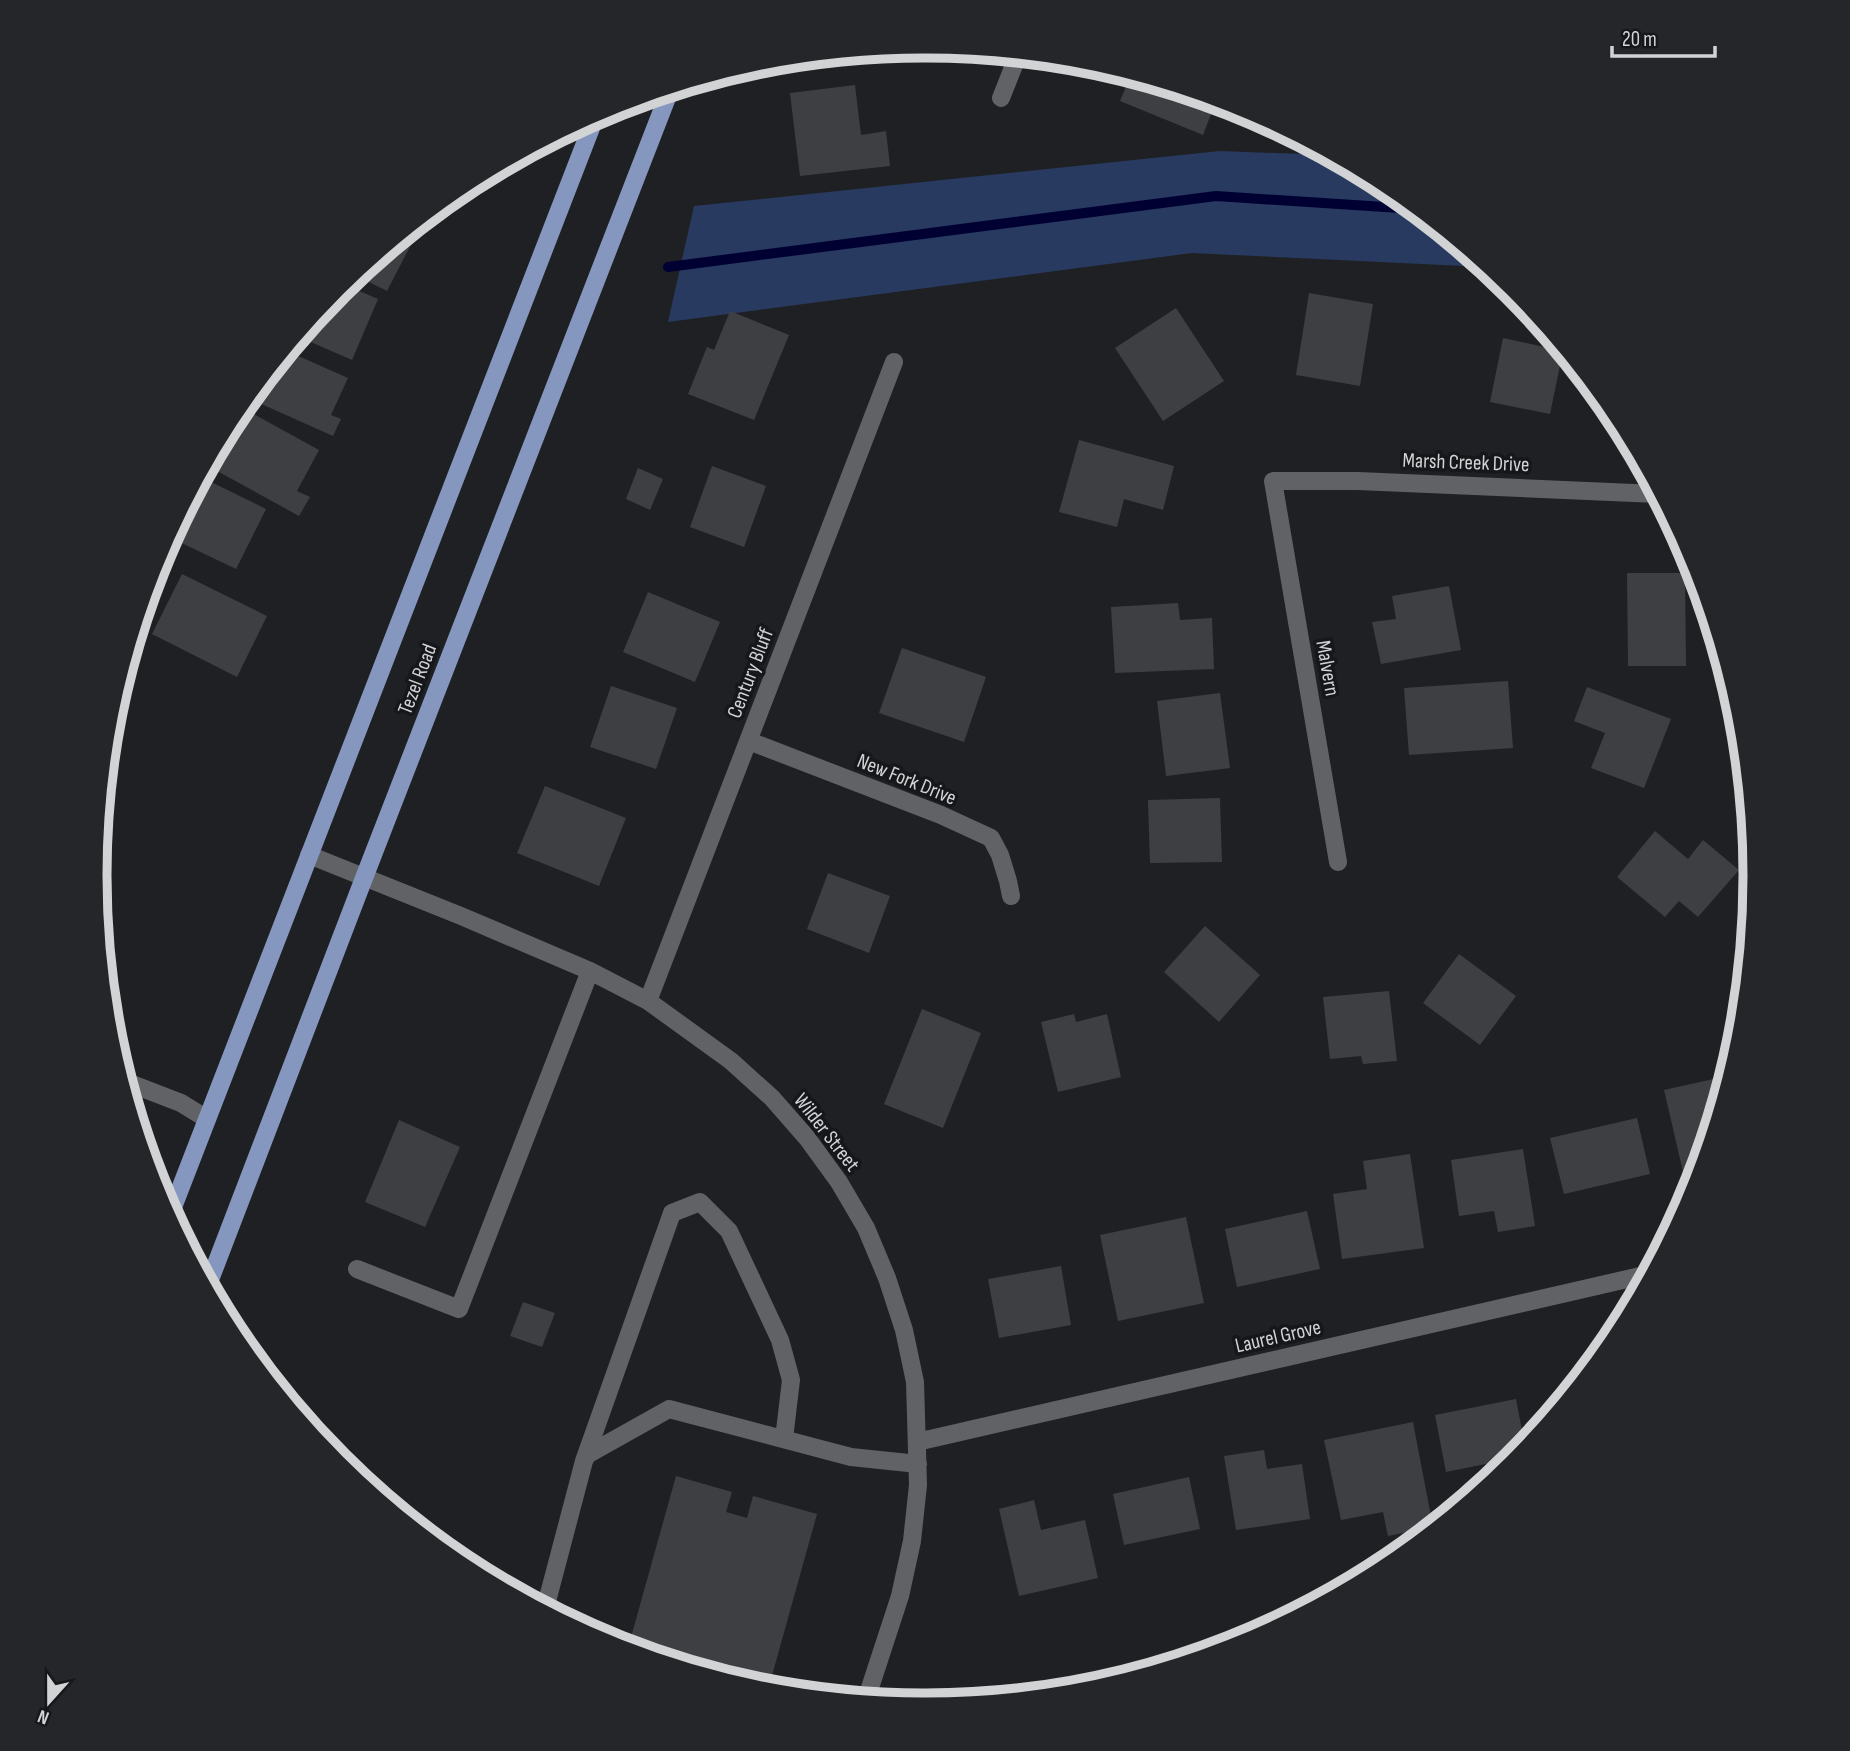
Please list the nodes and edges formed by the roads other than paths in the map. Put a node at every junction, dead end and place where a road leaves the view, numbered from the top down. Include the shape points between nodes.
1 (1014, 63) edge
2 (1000, 98) dead end
3 (666, 100) edge
4 (590, 130) edge
5 (894, 362) dead end
6 (1273, 481) joint
7 (1647, 494) edge
8 (749, 741) junction
9 (309, 855) junction
10 (1338, 862) dead end
11 (364, 878) junction
12 (1011, 896) dead end
13 (590, 971) junction
14 (649, 1001) junction
15 (135, 1085) edge
16 (207, 1119) junction
17 (175, 1201) edge
18 (357, 1269) dead end
19 (212, 1275) edge
20 (1637, 1277) edge
21 (784, 1439) junction
22 (917, 1442) junction
23 (584, 1461) junction
24 (918, 1464) junction
25 (547, 1601) edge
26 (869, 1691) edge

1 - 2 street
3 - 11 main road, Tezel Road
4 - 9 main road, Tezel Road
5 - 8 street, Century Bluff
6 - 7 street, Marsh Creek Drive
6 - 10 street, Malvern
8 - 12 street, New Fork Drive via 991,838
8 - 14 street, Century Bluff
9 - 11 street, Wilder Street
9 - 16 main road, Tezel Road
11 - 13 street, Wilder Street
11 - 19 main road, Tezel Road
13 - 14 street, Wilder Street
13 - 18 street via 459,1309
14 - 22 street, Wilder Street via 772,1098 839,1182 866,1228 904,1329 915,1382
15 - 16 street
16 - 17 main road, Tezel Road
20 - 22 street, Laurel Grove
21 - 23 street via 670,1409 587,1455
21 - 23 street via 791,1380 780,1340 729,1231 700,1202 672,1213
21 - 24 street via 851,1457
22 - 24 street, Wilder Street
23 - 25 street
24 - 26 street, Wilder Street via 912,1541 900,1596

